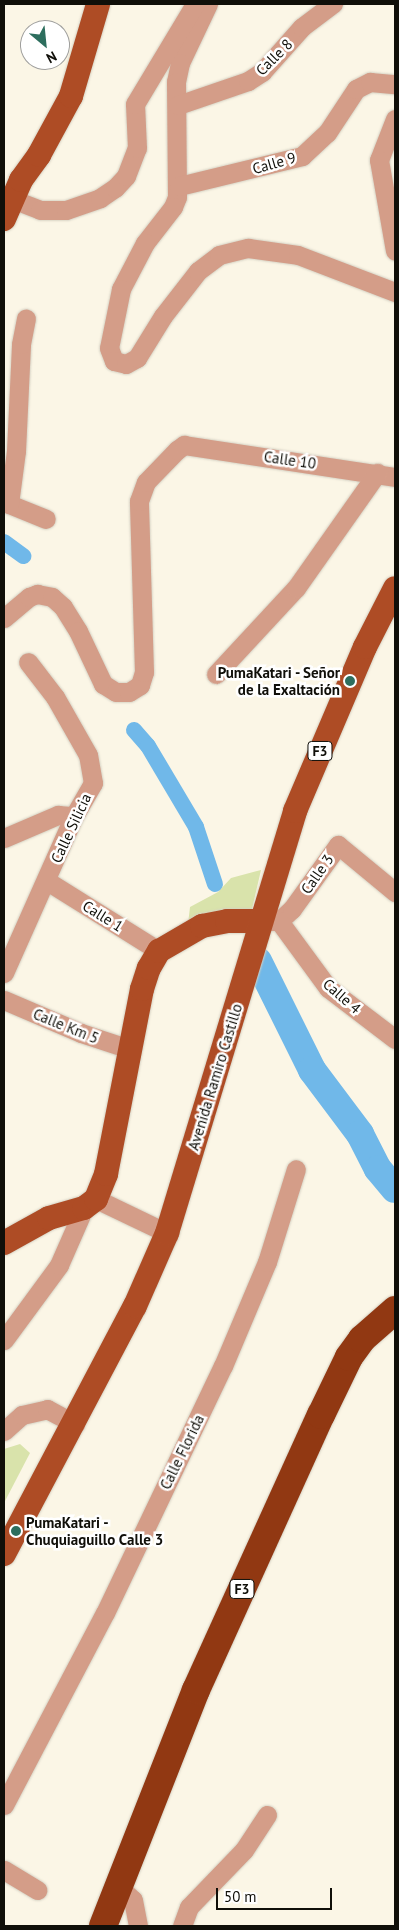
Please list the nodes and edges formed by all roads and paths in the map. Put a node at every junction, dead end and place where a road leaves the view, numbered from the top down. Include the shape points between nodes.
1 (98, 4) edge
2 (195, 4) edge
3 (208, 4) edge
4 (334, 4) edge
5 (395, 84) edge
6 (178, 105) junction
7 (395, 119) edge
8 (179, 186) junction
9 (7, 206) edge
10 (395, 251) edge
11 (395, 292) edge
12 (26, 318) dead end
13 (386, 475) edge
14 (6, 503) edge
15 (46, 519) dead end
16 (395, 588) edge
17 (4, 618) edge
18 (28, 662) dead end
19 (216, 674) dead end
20 (74, 816) junction
21 (4, 838) edge
22 (47, 882) junction
23 (395, 892) edge
24 (270, 921) junction
25 (159, 951) junction
26 (4, 973) edge
27 (4, 1000) edge
28 (395, 1039) edge
29 (130, 1049) junction
30 (296, 1169) dead end
31 (90, 1203) junction
32 (167, 1233) junction
33 (4, 1243) edge
34 (395, 1310) edge
35 (4, 1340) edge
36 (75, 1424) junction
37 (4, 1431) edge
38 (4, 1554) edge
39 (4, 1805) edge
40 (267, 1815) dead end
41 (4, 1870) edge
42 (119, 1887) junction
43 (37, 1890) dead end
44 (103, 1926) edge
45 (138, 1926) edge
46 (182, 1926) edge

1 - 9 main road via 70,96
2 - 9 street via 135,104 137,148 126,176 115,188 100,198 66,210
3 - 6 street via 180,63 176,82
4 - 6 street, Calle 8 via 302,27 262,72 248,81
5 - 8 street, Calle 9 via 370,82 356,89 328,133 302,156
6 - 8 street
7 - 10 street via 379,160
8 - 11 street via 173,207 145,244 121,289 108,348 114,361 121,364 137,358 162,316 198,270 219,255 248,248 298,255
12 - 14 street via 21,344 16,451
13 - 17 street, Calle 10 via 184,445 146,482 139,501 141,634 145,657 140,685 122,693 103,684 78,631 63,607 52,597 37,594 29,597
13 - 19 street via 296,588
14 - 15 street
16 - 24 main road, Avenida Ramiro Castillo / F3 via 365,647 310,774
18 - 20 street, Calle Silicia via 55,697 88,755 93,784
20 - 21 street via 58,815
20 - 22 street, Calle Silicia
22 - 25 street, Calle 1
22 - 26 street, Calle Silicia
23 - 24 street, Calle 3 via 338,845 292,909
24 - 25 main road via 227,921 202,926
24 - 28 street, Calle 4 via 328,988
24 - 32 main road, Avenida Ramiro Castillo / F3
25 - 29 main road via 142,989
27 - 29 street, Calle Km 5 via 81,1034
29 - 31 main road via 106,1174
30 - 39 street, Calle Florida via 267,1262 223,1366 105,1613
31 - 32 street
31 - 33 main road via 49,1218
31 - 35 street via 59,1265
32 - 36 main road, Avenida Ramiro Castillo / F3 via 135,1306
34 - 42 highway, F3 via 376,1325 353,1351 321,1415 196,1690 145,1813
36 - 37 street via 47,1410 22,1415
36 - 38 main road, Avenida Ramiro Castillo / F3
40 - 46 street via 244,1850 190,1907
41 - 43 street
42 - 44 highway, F3
42 - 45 street via 133,1900

